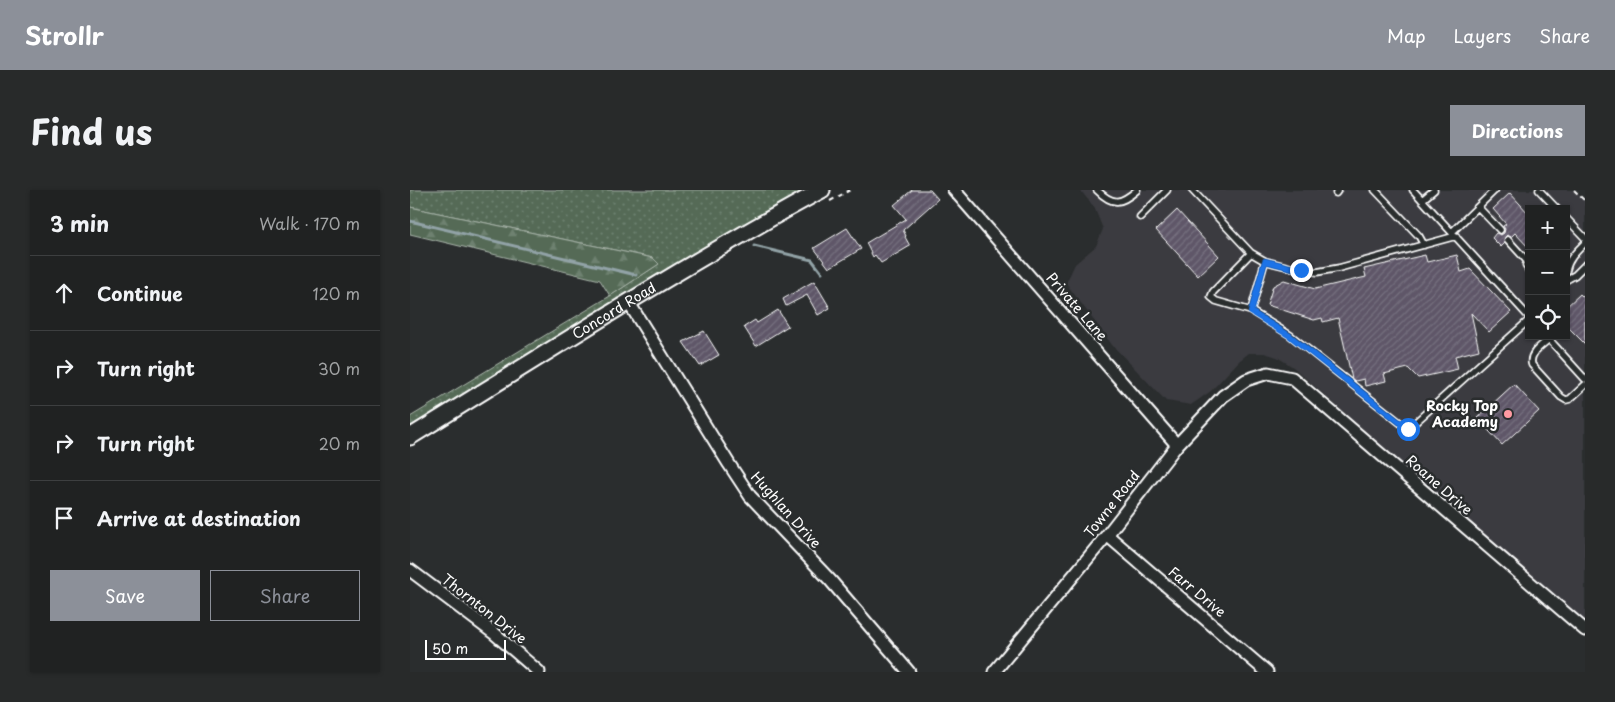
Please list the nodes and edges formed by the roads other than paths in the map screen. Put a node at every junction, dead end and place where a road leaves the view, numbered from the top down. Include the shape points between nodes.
1 (822, 190) edge
2 (954, 190) edge
3 (1097, 190) edge
4 (1137, 190) edge
5 (1167, 190) edge
6 (1192, 190) edge
7 (1375, 190) edge
8 (1412, 190) edge
9 (1434, 190) edge
10 (1495, 190) edge
11 (1540, 190) edge
12 (1422, 200) junction
13 (1553, 205) edge
14 (1478, 206) junction
15 (1140, 217) dead end
16 (1570, 224) edge
17 (1500, 230) dead end
18 (1454, 234) junction
19 (1585, 238) edge
20 (1508, 240) dead end
21 (1585, 243) edge
22 (1424, 245) junction
23 (1251, 253) junction
24 (1525, 259) edge
25 (1265, 261) junction
26 (1570, 261) edge
27 (1585, 265) edge
28 (1570, 278) edge
29 (629, 303) junction
30 (1251, 312) junction
31 (1525, 314) edge
32 (1525, 322) edge
33 (1545, 340) edge
34 (1549, 340) edge
35 (1268, 373) joint
36 (1584, 376) edge
37 (1585, 385) edge
38 (410, 437) edge
39 (1177, 444) junction
40 (1107, 536) junction
41 (410, 570) edge
42 (1585, 630) edge
43 (539, 672) edge
44 (909, 672) edge
45 (994, 672) edge
46 (1268, 672) edge

1 - 29 street, Concord Road
2 - 39 street, Private Lane
3 - 4 lane via 1106,199 1117,202 1126,200
5 - 15 lane
6 - 23 lane
7 - 22 lane
8 - 12 lane
9 - 12 lane
10 - 14 lane
11 - 13 lane
12 - 18 lane
14 - 17 lane
14 - 18 lane
16 - 19 lane
18 - 22 lane
18 - 31 lane
20 - 24 lane
21 - 26 lane
22 - 25 lane via 1317,272
23 - 25 lane
23 - 30 lane via 1213,292 1212,297
25 - 30 lane
27 - 28 lane
29 - 38 street, Concord Road
29 - 44 street, Hughlan Drive via 750,496 830,580
30 - 32 lane via 1290,336 1408,429
33 - 37 lane via 1531,356 1532,365 1566,400
34 - 36 lane
35 - 39 street, Towne Road via 1246,380 1223,396
35 - 42 street, Roane Drive via 1292,378
39 - 40 street, Towne Road
40 - 45 street, Towne Road
40 - 46 street, Farr Drive
41 - 43 street, Thornton Drive via 495,634

